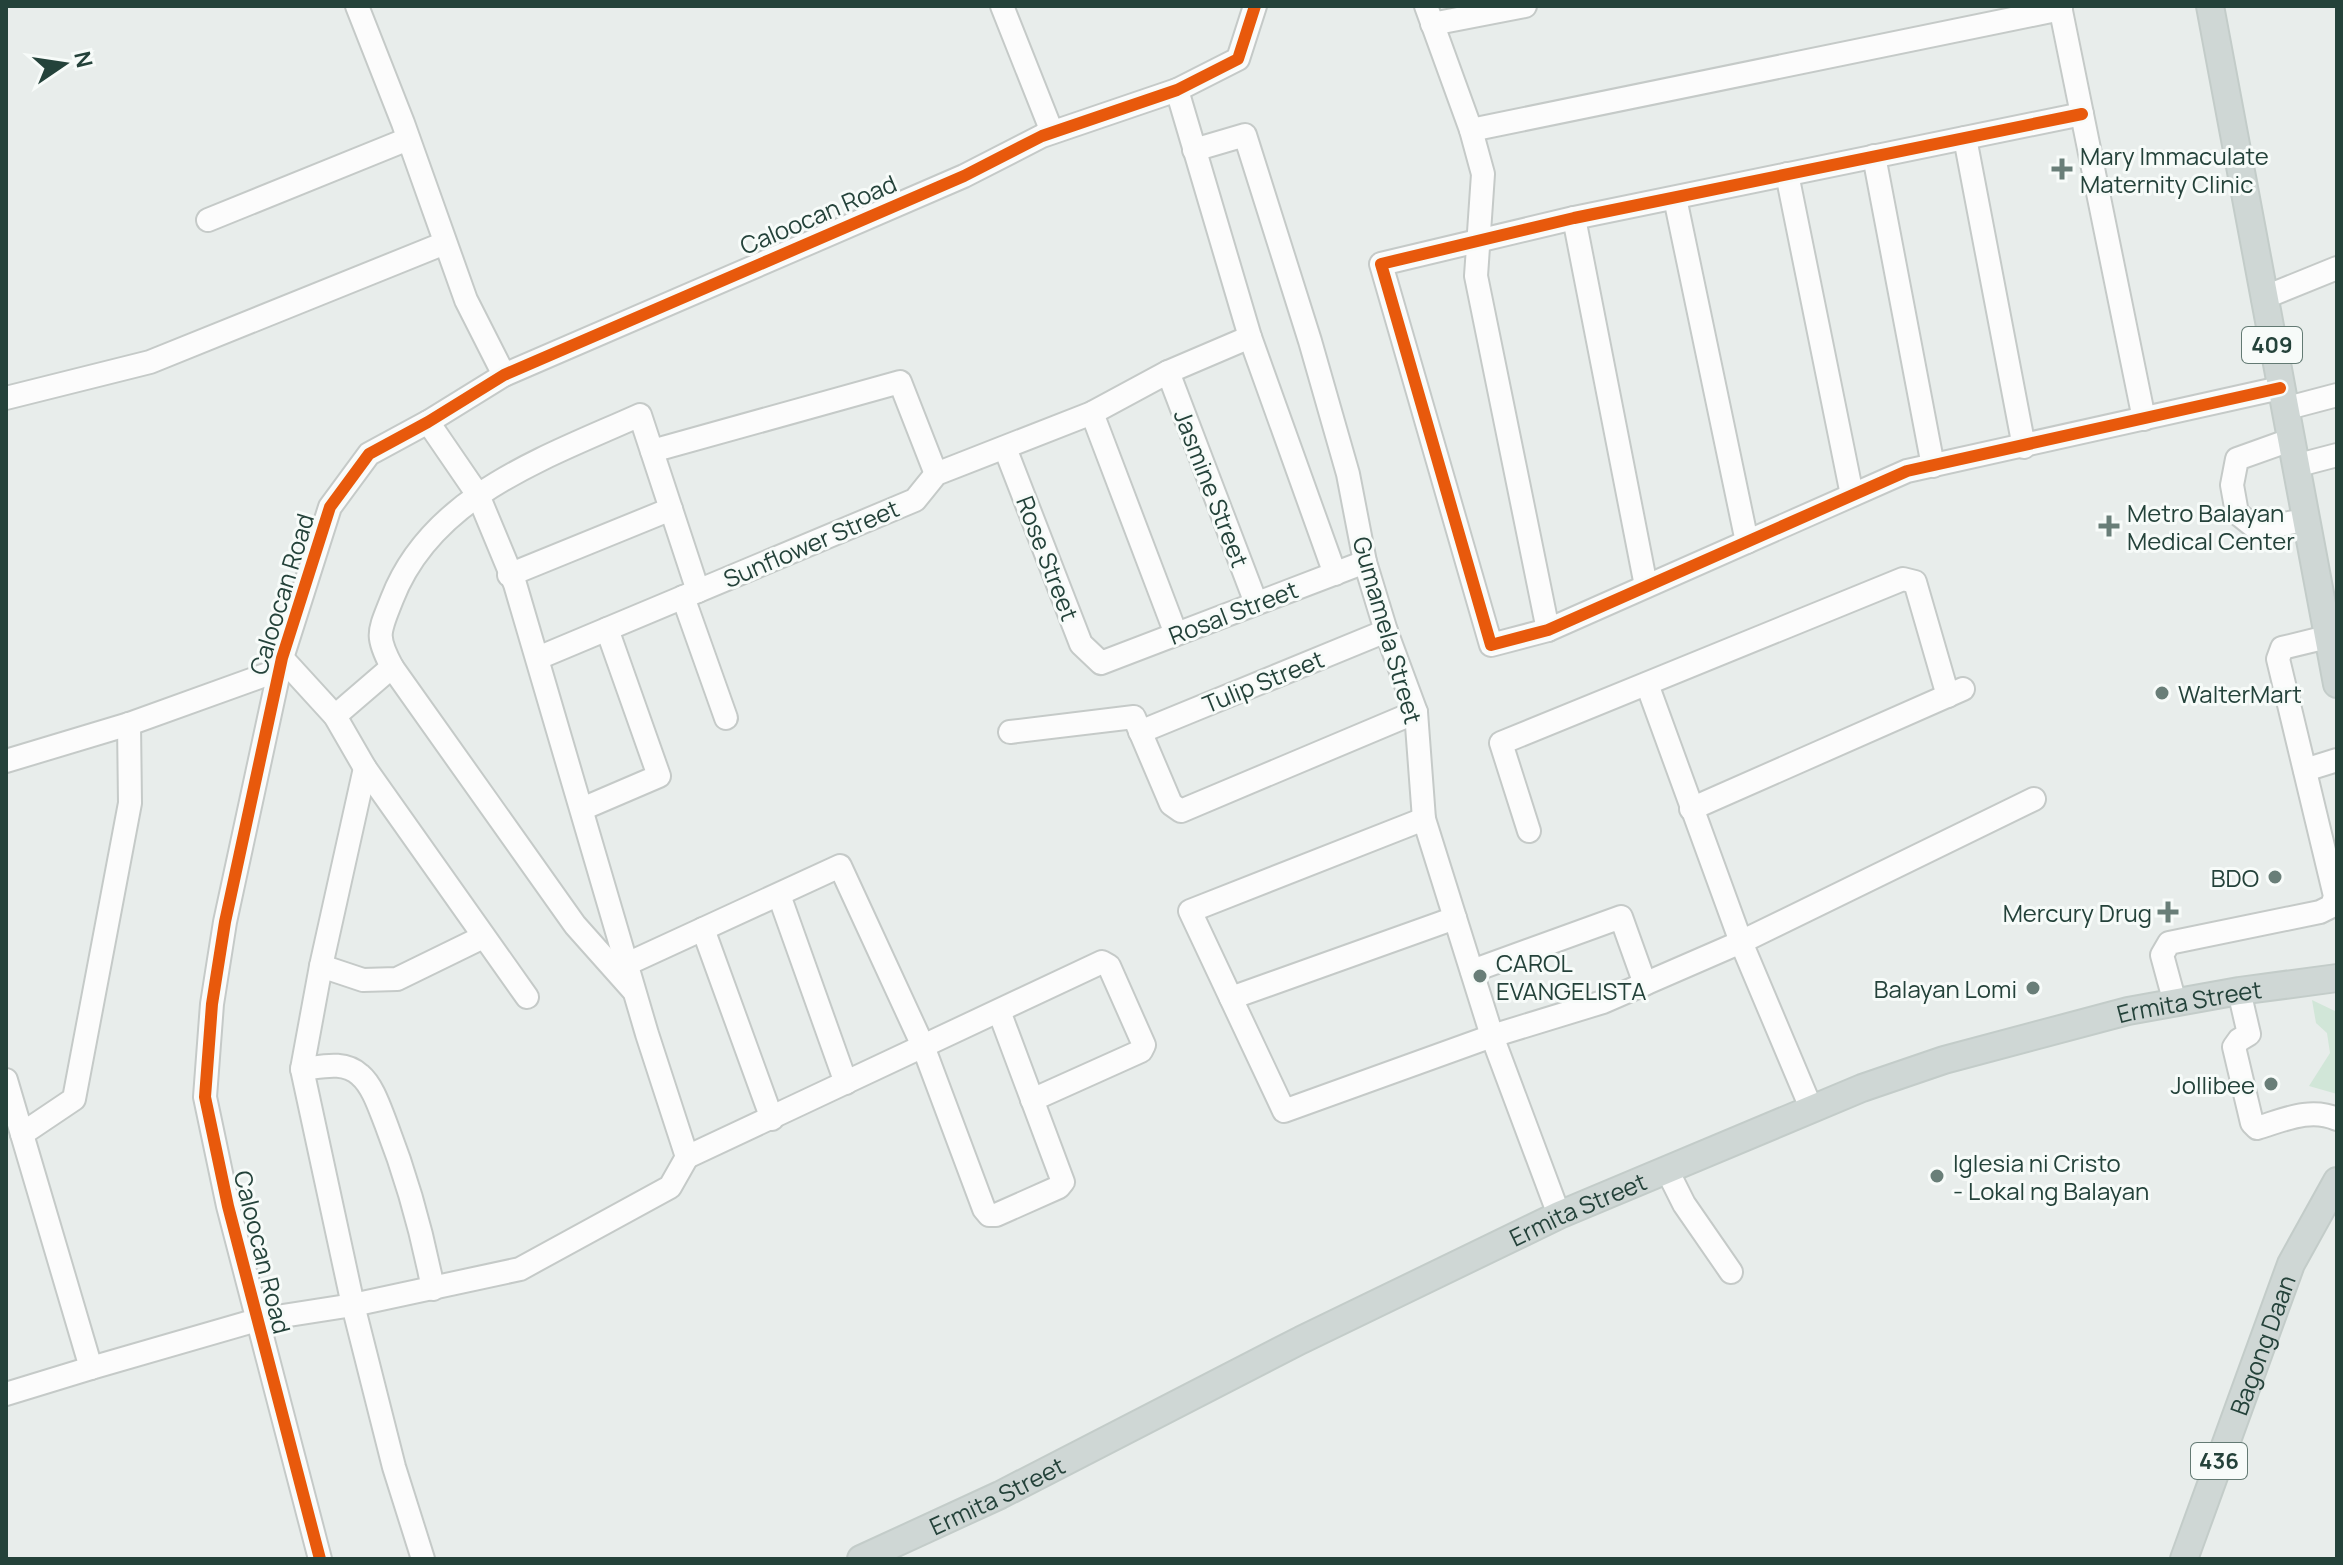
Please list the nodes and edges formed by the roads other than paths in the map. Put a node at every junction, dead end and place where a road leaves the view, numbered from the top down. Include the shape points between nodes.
1 (357, 6) edge
2 (1002, 6) edge
3 (1255, 6) edge
4 (1525, 6) edge
5 (2210, 6) edge
6 (2060, 8) edge
7 (1429, 15) edge
8 (1177, 90) junction
9 (2082, 114) junction
10 (1471, 130) junction
11 (1052, 132) junction
12 (1965, 138) junction
13 (408, 139) junction
14 (1194, 150) junction
15 (1874, 156) junction
16 (1787, 174) junction
17 (1675, 198) junction
18 (1574, 218) junction
19 (208, 220) dead end
20 (1480, 241) junction
21 (445, 243) junction
22 (2337, 268) edge
23 (2263, 298) junction
24 (1250, 337) junction
25 (1168, 372) junction
26 (504, 375) junction
27 (2337, 395) edge
28 (6, 398) edge
29 (2282, 398) junction
30 (1092, 413) junction
31 (2144, 419) junction
32 (428, 422) junction
33 (2290, 440) junction
34 (2024, 447) junction
35 (1005, 448) junction
36 (652, 451) junction
37 (2337, 455) edge
38 (1933, 466) junction
39 (2295, 466) junction
40 (936, 474) junction
41 (478, 495) junction
42 (1852, 495) junction
43 (671, 509) junction
44 (2305, 520) junction
45 (1747, 542) junction
46 (1365, 562) junction
47 (1335, 574) junction
48 (509, 575) junction
49 (1646, 586) junction
50 (690, 594) junction
51 (1256, 603) junction
52 (607, 629) junction
53 (1548, 630) junction
54 (1386, 631) junction
55 (1176, 634) junction
56 (2327, 637) junction
57 (538, 658) junction
58 (1101, 663) joint
59 (280, 664) junction
60 (392, 667) junction
61 (2336, 677) edge
62 (1647, 684) junction
63 (1416, 712) junction
64 (335, 716) junction
65 (726, 718) dead end
66 (129, 724) junction
67 (1010, 732) dead end
68 (1140, 732) junction
69 (2337, 760) edge
70 (6, 761) edge
71 (365, 768) junction
72 (2305, 770) junction
73 (2034, 799) dead end
74 (582, 809) junction
75 (1691, 809) junction
76 (1424, 819) junction
77 (1529, 831) dead end
78 (779, 895) junction
79 (1455, 918) junction
80 (703, 929) junction
81 (483, 937) junction
82 (1741, 942) junction
83 (627, 964) junction
84 (321, 966) junction
85 (1472, 971) junction
86 (2337, 978) edge
87 (1645, 984) junction
88 (2239, 991) junction
89 (635, 993) junction
90 (527, 997) dead end
91 (1231, 998) junction
92 (2175, 1003) junction
93 (999, 1011) junction
94 (1492, 1036) junction
95 (923, 1046) junction
96 (302, 1069) junction
97 (6, 1080) edge
98 (846, 1083) junction
99 (1032, 1100) junction
100 (1811, 1108) junction
101 (772, 1119) junction
102 (2337, 1119) edge
103 (22, 1134) junction
104 (687, 1157) junction
105 (1667, 1170) junction
106 (2337, 1181) edge
107 (1559, 1215) junction
108 (1731, 1272) dead end
109 (433, 1289) junction
110 (353, 1305) junction
111 (257, 1320) junction
112 (91, 1368) junction
113 (6, 1394) edge
114 (320, 1559) edge
115 (423, 1559) edge
116 (861, 1559) edge
117 (2184, 1559) edge

1 - 13 street
2 - 11 street
3 - 8 street, Caloocan Road via 1238,59
4 - 7 street
5 - 23 main road, 409
6 - 9 street
6 - 10 street
7 - 10 street
8 - 11 street, Caloocan Road
8 - 14 street
9 - 12 street
9 - 31 street
10 - 20 street via 1483,174
11 - 26 street, Caloocan Road via 964,176
12 - 15 street
12 - 34 street
13 - 19 street
13 - 21 street
14 - 24 street
14 - 46 street, Gumamela Street via 1245,135 1348,474
15 - 16 street
15 - 38 street
16 - 17 street
16 - 42 street
17 - 18 street
17 - 45 street
18 - 20 street
18 - 49 street
20 - 53 street via 1476,276
20 - 53 street via 1381,264 1491,645
21 - 26 street via 466,300
21 - 28 street via 150,362
22 - 23 street
23 - 29 main road, 409
24 - 25 street, Sunflower Street
24 - 47 street
25 - 30 street, Sunflower Street
25 - 51 street, Jasmine Street
26 - 32 street, Caloocan Road
27 - 29 street
29 - 31 street
29 - 33 main road, 409
30 - 35 street, Sunflower Street
30 - 55 street
31 - 34 street
32 - 41 street
32 - 59 street, Caloocan Road via 369,454 330,507
33 - 39 main road, 409
33 - 44 street via 2237,459 2234,499 2237,513 2257,529
34 - 38 street
35 - 40 street, Sunflower Street
35 - 58 street, Rose Street via 1081,644
36 - 40 street via 900,382
36 - 41 street via 640,415 512,473
36 - 43 street
37 - 39 street
38 - 42 street via 1907,471
39 - 44 main road, 409
40 - 50 street, Sunflower Street via 915,500
41 - 48 street
41 - 60 street via 432,534 401,576 379,643
42 - 45 street
43 - 48 street
43 - 50 street
44 - 56 main road, 409
45 - 49 street
46 - 47 street, Rosal Street
46 - 54 street, Gumamela Street
47 - 51 street, Rosal Street
48 - 57 street
49 - 53 street
50 - 52 street, Sunflower Street
50 - 65 street
51 - 55 street, Rosal Street
52 - 57 street, Sunflower Street
52 - 74 street via 659,776
54 - 63 street, Gumamela Street
54 - 68 street, Tulip Street
55 - 58 street, Rosal Street
56 - 61 main road, 409
56 - 72 street via 2282,648 2278,659
57 - 74 street
59 - 64 street
59 - 66 street
59 - 111 street, Caloocan Road via 225,922 205,1097
60 - 64 street
60 - 89 street via 575,925
62 - 75 street
62 - 75 street via 1903,579 1915,582 1956,692
62 - 77 street via 1501,743
63 - 68 street via 1181,811 1171,804
63 - 76 street, Gumamela Street
64 - 71 street
66 - 70 street
66 - 103 street via 130,803 74,1099
67 - 68 street via 1134,717
69 - 72 street
71 - 81 street
71 - 84 street
72 - 92 street via 2335,896 2332,906 2169,943 2162,955
73 - 82 street
74 - 83 street
75 - 82 street
76 - 79 street, Gumamela Street
76 - 91 street via 1190,911
78 - 80 street
78 - 95 street via 840,866
78 - 98 street
79 - 85 street, Gumamela Street
79 - 91 street
80 - 83 street
80 - 101 street
81 - 84 street via 397,979 363,980
81 - 90 street
82 - 87 street
82 - 100 street
83 - 89 street
84 - 96 street
85 - 87 street via 1621,917
85 - 94 street, Gumamela Street
86 - 88 main road, Ermita Street
87 - 94 street
88 - 92 main road, Ermita Street
88 - 102 street via 2249,1034 2234,1047 2252,1123 2257,1128 2310,1113
89 - 104 street
91 - 94 street via 1284,1111
92 - 100 main road, Ermita Street via 1944,1060
93 - 95 street
93 - 99 street
93 - 99 street via 1102,962 1109,966 1144,1045 1141,1051
94 - 107 street, Gumamela Street
95 - 98 street
95 - 99 street via 989,1215 1063,1182
96 - 109 street via 340,1065 360,1075 378,1104 403,1168
96 - 110 street
97 - 103 street
98 - 101 street
100 - 105 main road, Ermita Street
101 - 104 street
103 - 112 street
104 - 109 street via 670,1187 520,1269
105 - 107 main road, Ermita Street
105 - 108 street
106 - 117 main road, Bagong Daan / 436 via 2291,1264
107 - 116 main road, Ermita Street via 1000,1495
109 - 110 street
110 - 111 street
110 - 115 street
111 - 112 street
111 - 114 street, Caloocan Road
112 - 113 street

